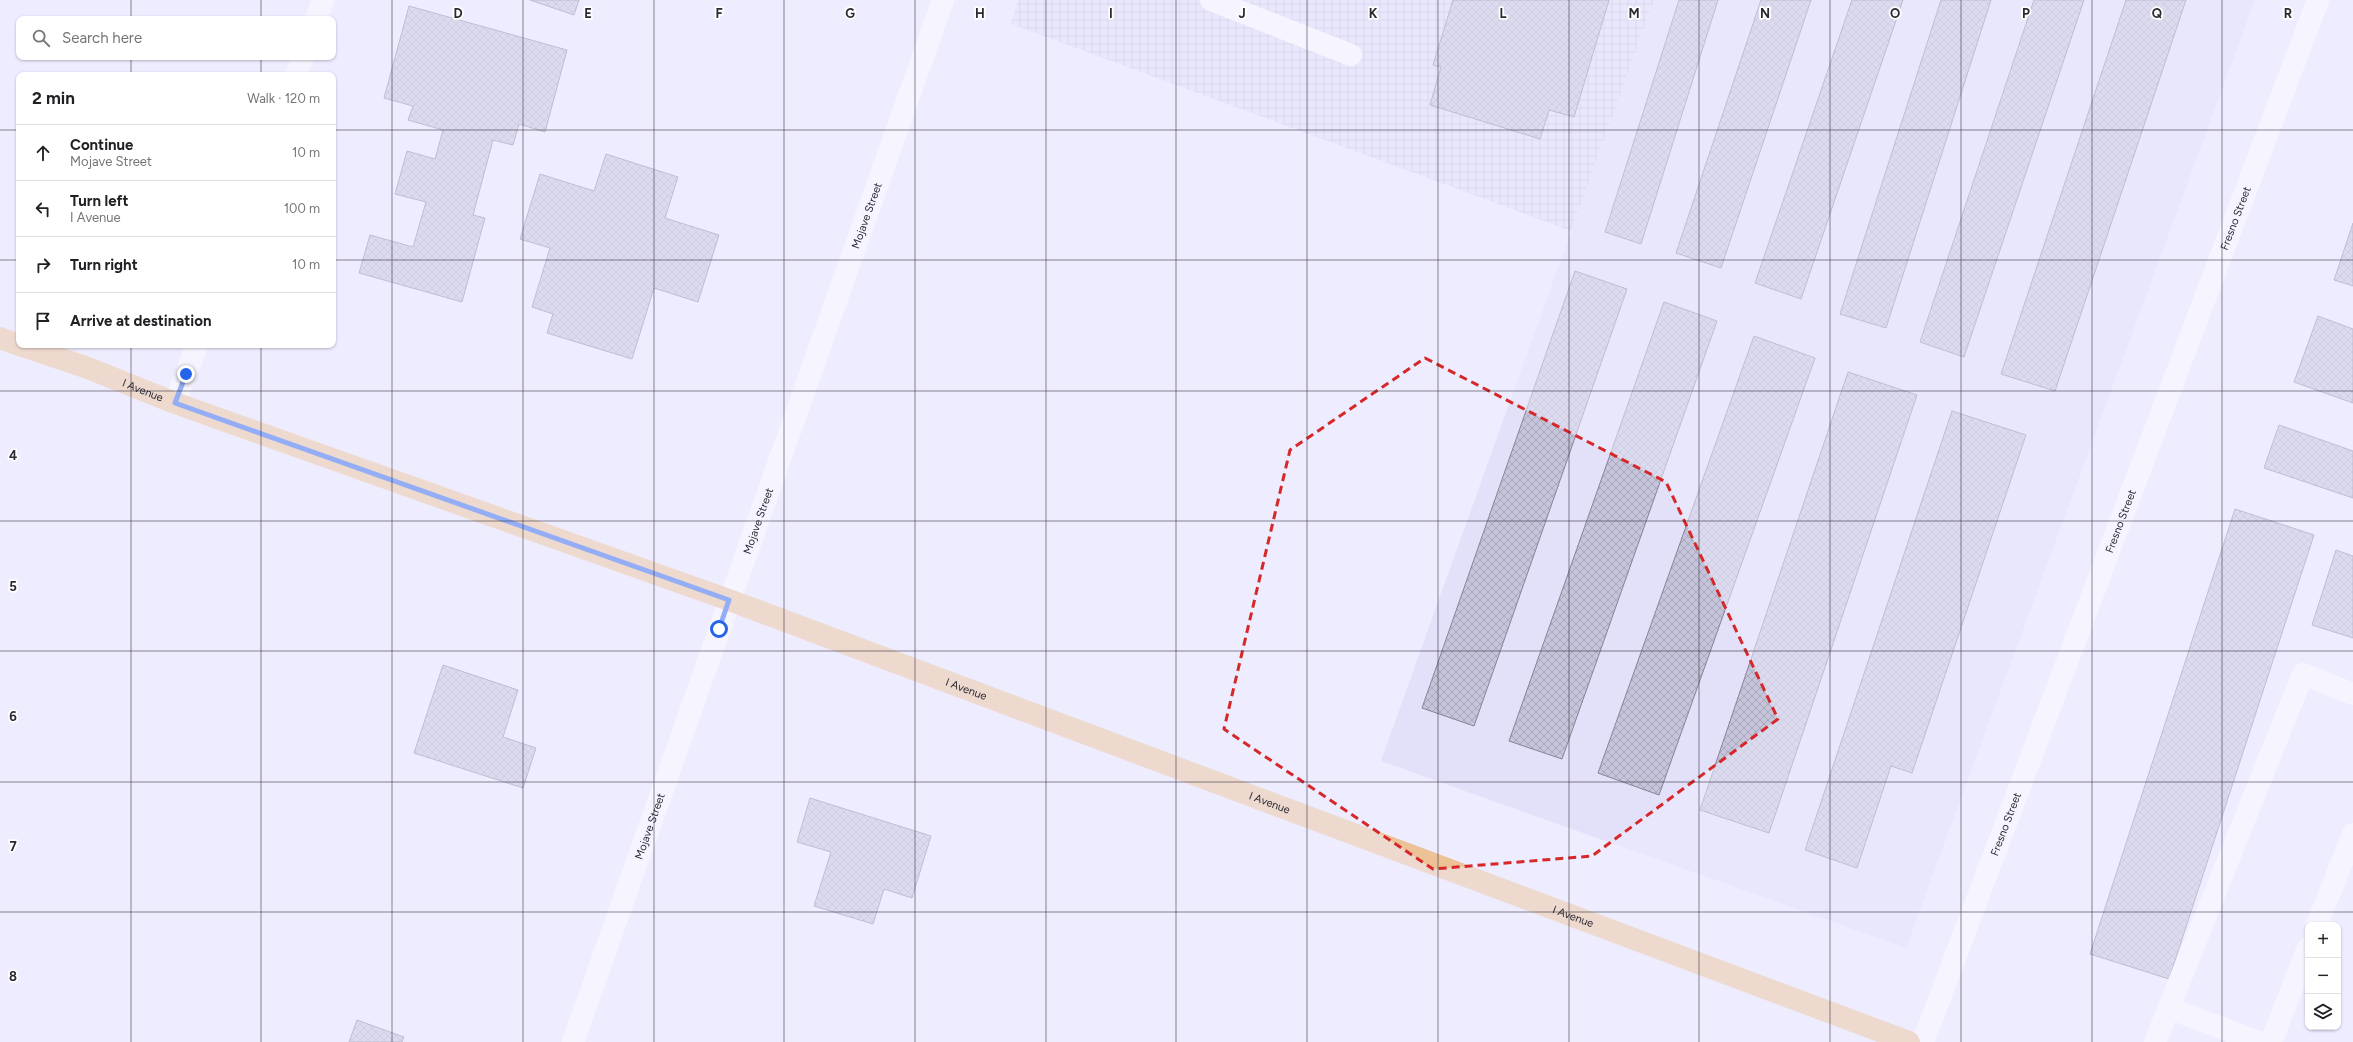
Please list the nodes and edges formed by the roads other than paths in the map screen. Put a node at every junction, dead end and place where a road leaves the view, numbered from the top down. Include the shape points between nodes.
1 (324, 0) edge
2 (943, 0) edge
3 (1211, 0) edge
4 (2318, 0) edge
5 (317, 16) edge
6 (1351, 55) dead end
7 (301, 60) edge
8 (297, 72) edge
9 (0, 338) edge
10 (16, 344) edge
11 (29, 348) edge
12 (196, 348) edge
13 (175, 403) junction
14 (729, 600) junction
15 (2353, 694) edge
16 (2353, 834) edge
17 (2318, 922) edge
18 (2305, 956) edge
19 (2169, 1008) junction
20 (573, 1042) edge
21 (1909, 1042) edge
22 (1923, 1042) edge
23 (2155, 1042) edge
24 (2258, 1042) edge
25 (2271, 1042) edge

1 - 5 street
2 - 14 street, Mojave Street
3 - 6 street
4 - 22 street, Fresno Street
7 - 8 street
9 - 10 main road, I Avenue
11 - 13 main road, I Avenue via 88,368
12 - 13 street
13 - 14 main road, I Avenue
14 - 20 street, Mojave Street
14 - 21 main road, I Avenue
15 - 19 street via 2303,674
16 - 17 street
18 - 25 street
19 - 23 street
19 - 24 street

